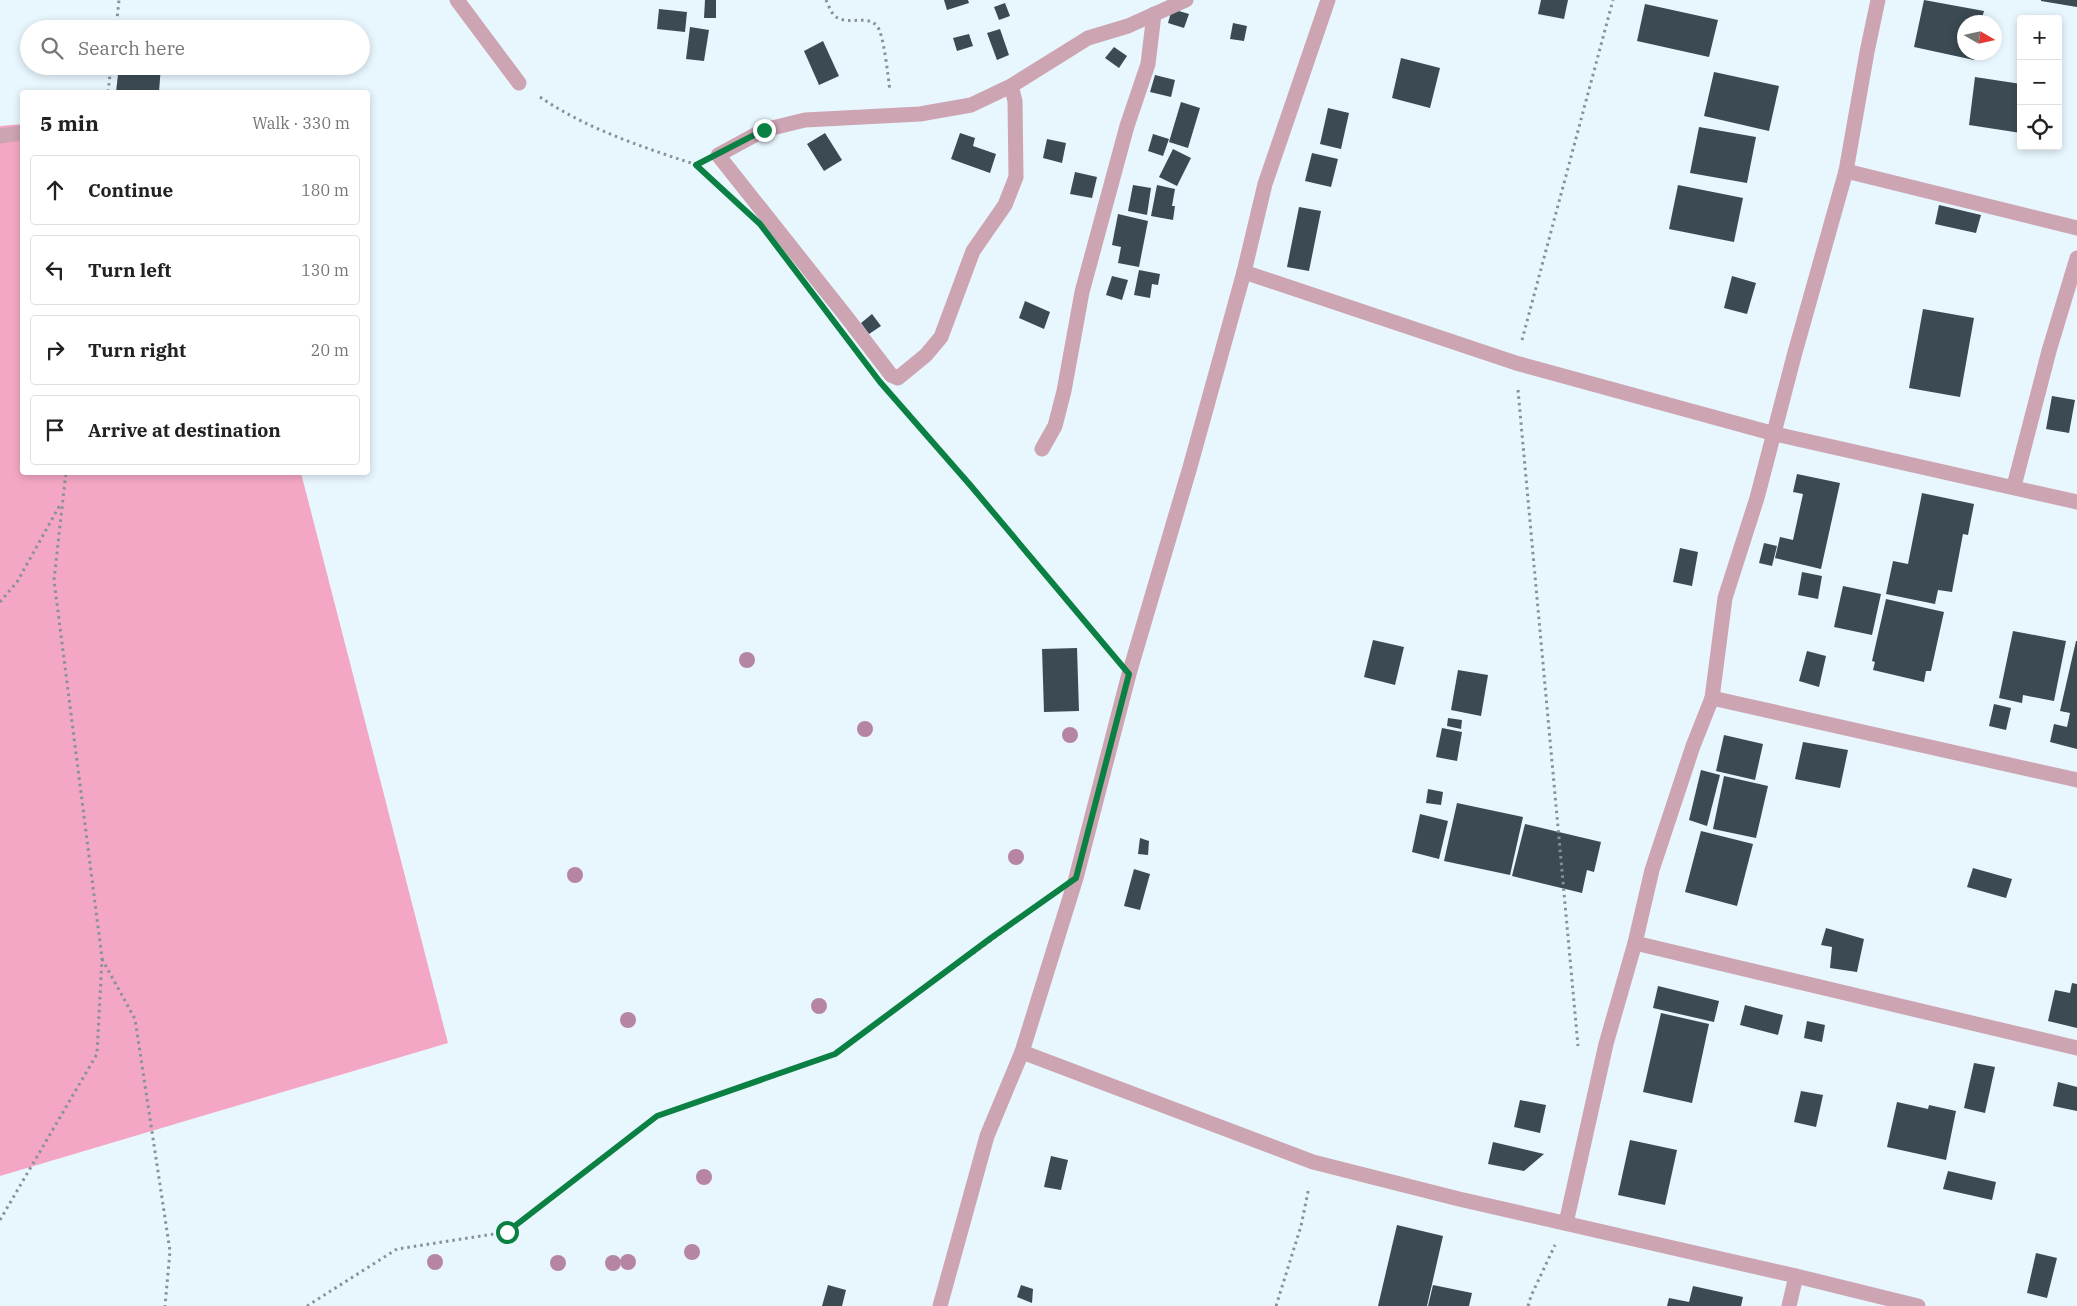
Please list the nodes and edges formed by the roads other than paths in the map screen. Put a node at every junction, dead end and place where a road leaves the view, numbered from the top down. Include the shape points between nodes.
1 (457, 0) edge
2 (1186, 0) edge
3 (1328, 0) edge
4 (1878, 0) edge
5 (1154, 14) junction
6 (519, 83) road end
7 (1010, 86) junction
8 (20, 133) edge
9 (0, 136) edge
10 (1846, 171) junction
11 (2077, 228) edge
12 (2077, 258) edge
13 (1244, 272) junction
14 (1775, 434) junction
15 (1042, 449) dead end
16 (2014, 486) junction
17 (2077, 502) edge
18 (1712, 698) junction
19 (2077, 780) edge
20 (1635, 943) junction
21 (2077, 1048) edge
22 (1022, 1052) junction
23 (1566, 1223) junction
24 (1796, 1276) junction
25 (940, 1306) edge
26 (1789, 1306) edge
27 (1918, 1306) edge

1 - 6 street
2 - 5 street
3 - 13 street via 1265,184
4 - 10 street
5 - 7 street via 1088,38
5 - 15 street via 1148,64 1127,126 1082,292 1055,426
7 - 7 street via 1016,101 1016,177 1005,205 973,251 941,337 926,355 898,378 891,375 718,155 764,130 805,120 920,114 971,104
8 - 9 street
10 - 11 street
10 - 14 street
12 - 16 street
13 - 14 street via 1516,363
13 - 22 street via 1129,674 1076,878
14 - 16 street
14 - 18 street via 1725,598
16 - 17 street
18 - 19 street
18 - 20 street via 1652,870
20 - 21 street
20 - 23 street via 1606,1044
22 - 23 street via 1314,1162
22 - 25 street via 987,1136
23 - 24 street
24 - 26 street
24 - 27 street

